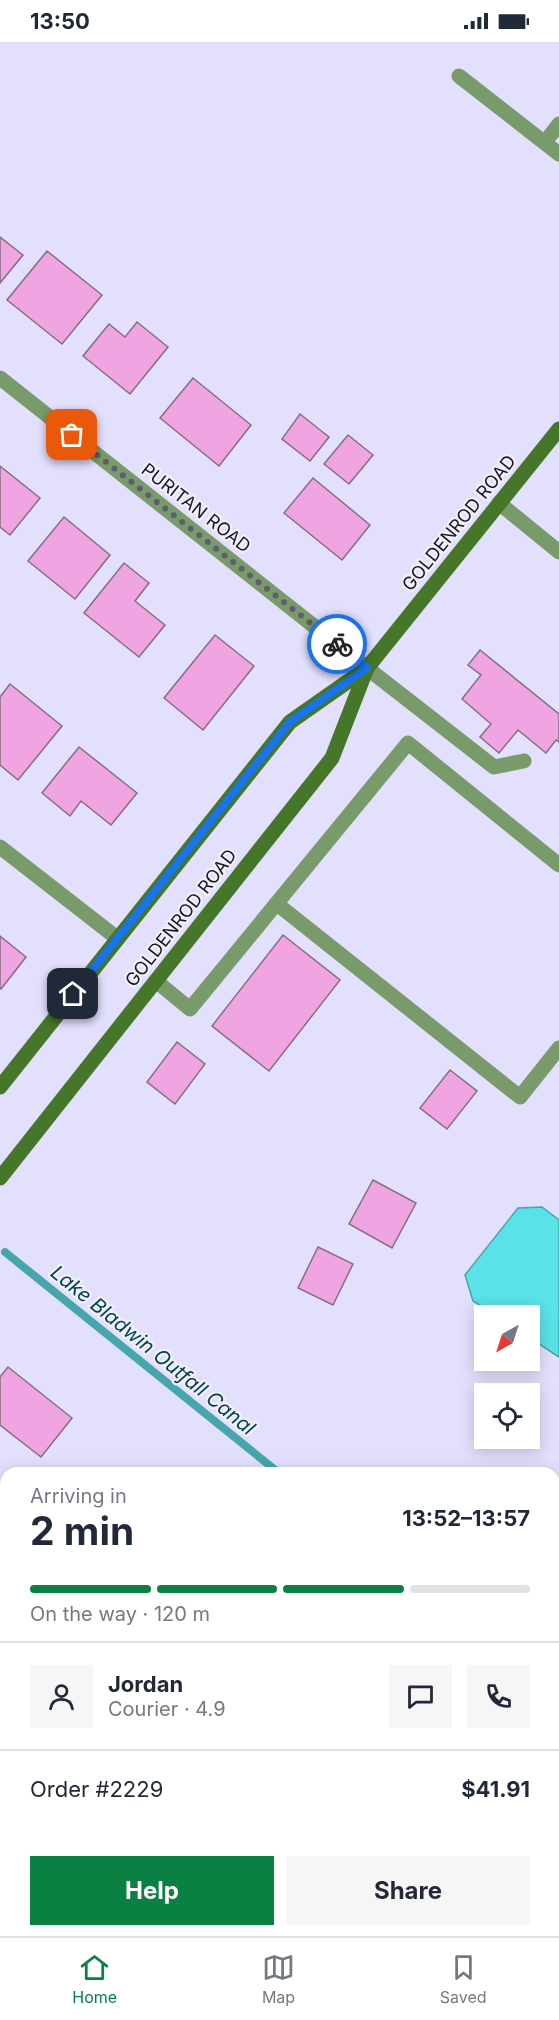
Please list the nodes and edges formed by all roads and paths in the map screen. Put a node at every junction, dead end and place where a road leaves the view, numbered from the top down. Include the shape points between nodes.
1 (459, 76) dead end
2 (559, 124) edge
3 (545, 142) junction
4 (559, 153) edge
5 (0, 378) edge
6 (559, 429) edge
7 (500, 503) junction
8 (559, 552) edge
9 (367, 668) junction
10 (524, 761) dead end
11 (0, 847) edge
12 (559, 865) edge
13 (277, 904) junction
14 (117, 938) junction
15 (156, 981) junction
16 (559, 1048) edge
17 (0, 1087) edge
18 (0, 1178) edge

1 - 3 street
2 - 3 street
3 - 4 street
5 - 9 street, PURITAN ROAD
6 - 7 main road, GOLDENROD ROAD
7 - 8 street
7 - 9 main road, GOLDENROD ROAD
9 - 10 street, PURITAN ROAD via 494,767
9 - 14 main road, GOLDENROD ROAD via 290,722
9 - 15 main road, GOLDENROD ROAD via 332,758
11 - 14 street
12 - 13 street via 408,743
13 - 15 street via 190,1009
13 - 16 street via 520,1097
14 - 17 main road, GOLDENROD ROAD
15 - 18 main road, GOLDENROD ROAD

